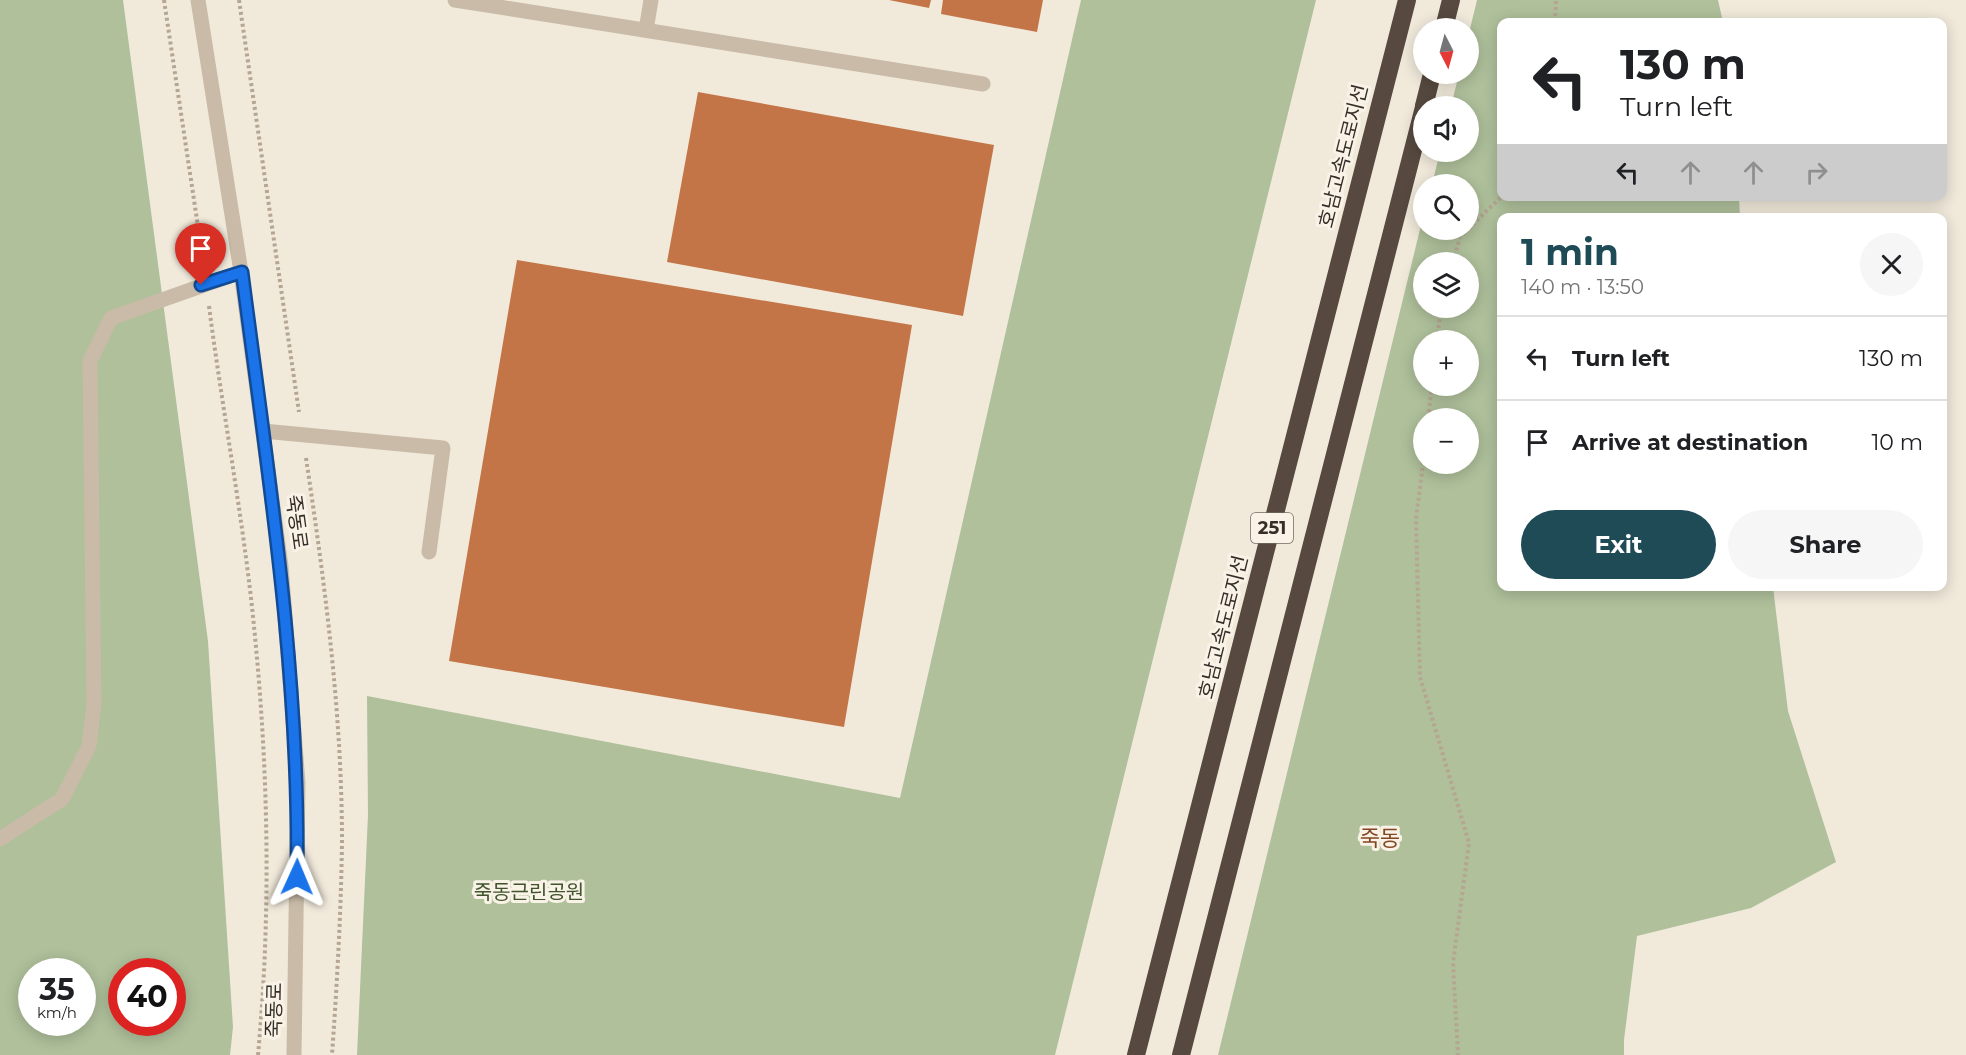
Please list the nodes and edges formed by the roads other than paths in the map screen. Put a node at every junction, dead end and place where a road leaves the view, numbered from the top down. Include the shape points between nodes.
1 (198, 0) edge
2 (455, 0) edge
3 (651, 0) edge
4 (1407, 0) edge
5 (1451, 0) edge
6 (1446, 18) edge
7 (646, 30) junction
8 (983, 84) dead end
9 (1413, 150) edge
10 (242, 272) junction
11 (263, 431) junction
12 (429, 552) dead end
13 (0, 839) edge
14 (294, 1055) edge
15 (1136, 1055) edge
16 (1181, 1055) edge

1 - 10 street, 죽동로
2 - 7 street
3 - 7 street
4 - 15 highway, 호남고속도로지선 / 251
5 - 6 highway
7 - 8 street
9 - 16 highway, 251
10 - 11 street, 죽동로
10 - 13 street via 111,318 90,362 94,704 89,746 62,800
11 - 12 street via 443,448
11 - 14 street, 죽동로 via 281,566 298,783

